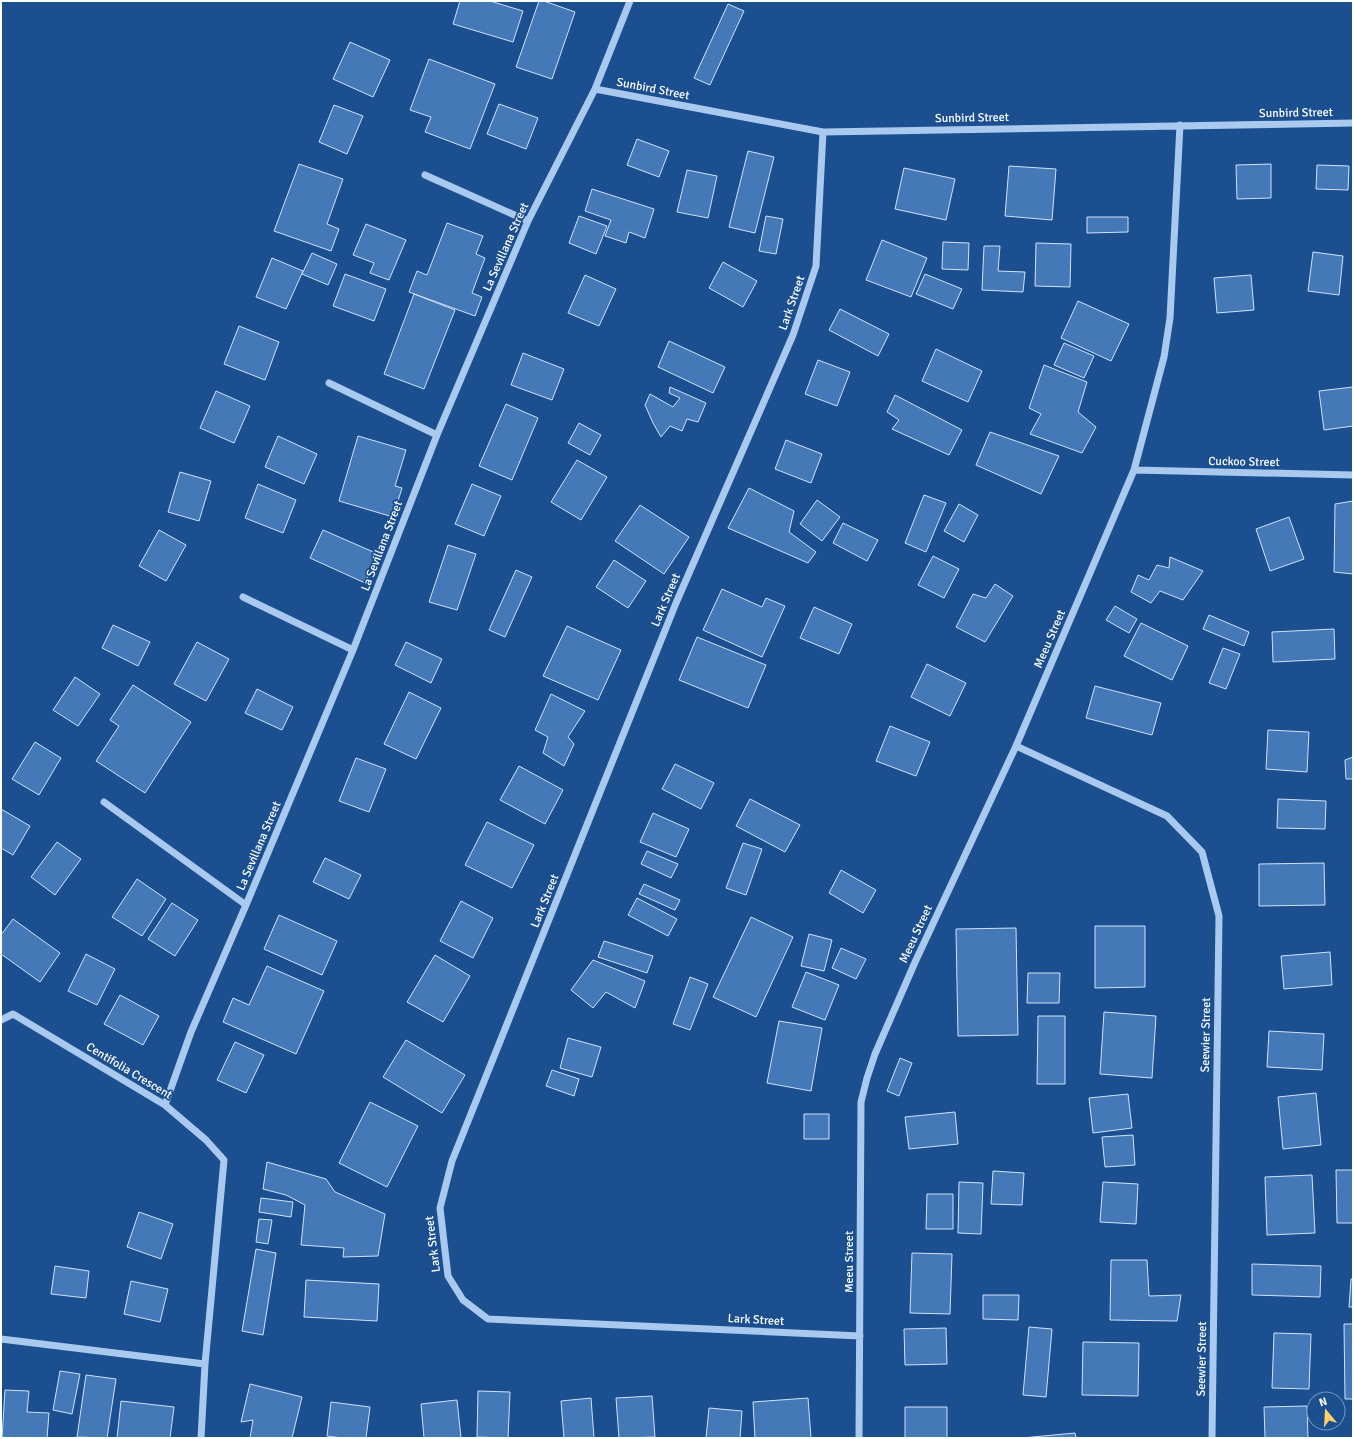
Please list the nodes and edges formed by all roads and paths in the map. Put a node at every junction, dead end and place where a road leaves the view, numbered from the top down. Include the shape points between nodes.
1 (630, 1) edge
2 (595, 89) junction
3 (1353, 123) edge
4 (1180, 125) junction
5 (823, 132) junction
6 (425, 175) dead end
7 (528, 221) junction
8 (329, 383) dead end
9 (437, 435) junction
10 (1134, 470) junction
11 (1353, 475) edge
12 (243, 597) dead end
13 (353, 650) junction
14 (1016, 746) junction
15 (104, 802) dead end
16 (246, 905) junction
17 (1, 1020) edge
18 (165, 1105) junction
19 (860, 1336) junction
20 (1, 1339) edge
21 (205, 1364) junction
22 (201, 1438) edge
23 (859, 1438) edge
24 (1212, 1438) edge

1 - 2 street, La Sevillana Street
2 - 5 street, Sunbird Street
2 - 7 street, La Sevillana Street
3 - 4 street, Sunbird Street
4 - 5 street, Sunbird Street
4 - 10 street, Meeu Street via 1170,318 1164,357
5 - 19 street, Lark Street via 816,266 793,335 673,610 452,1162 440,1208 448,1276 463,1300 488,1319
6 - 7 street
7 - 9 street, La Sevillana Street
8 - 9 street
9 - 13 street, La Sevillana Street
10 - 11 street, Cuckoo Street
10 - 14 street, Meeu Street
12 - 13 street
13 - 16 street, La Sevillana Street
14 - 19 street, Meeu Street via 916,960 867,1078 861,1102
14 - 24 street, Seewier Street via 1167,816 1202,852 1218,916
15 - 16 street
16 - 18 street, La Sevillana Street via 191,1032
17 - 18 street, Centifolia Crescent via 13,1014
18 - 21 street, Centifolia Crescent via 206,1140 224,1160
19 - 23 street, Meeu Street
20 - 21 street
21 - 22 street, Centifolia Crescent

